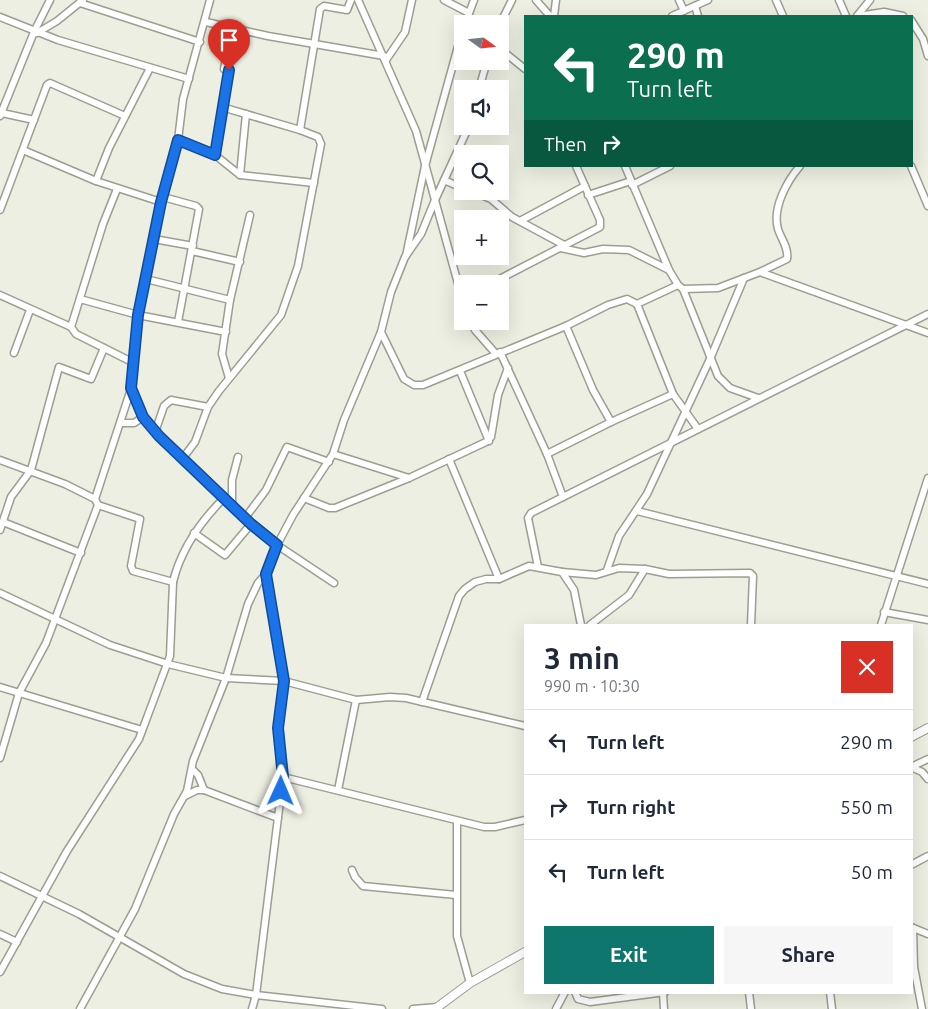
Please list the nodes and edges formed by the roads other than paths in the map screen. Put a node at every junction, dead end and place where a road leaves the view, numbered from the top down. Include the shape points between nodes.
1 (50, 0) edge
2 (210, 0) edge
3 (352, 0) edge
4 (358, 0) edge
5 (412, 0) edge
6 (444, 0) edge
7 (474, 0) edge
8 (512, 0) edge
9 (536, 0) edge
10 (556, 0) edge
11 (679, 0) edge
12 (708, 0) edge
13 (776, 0) edge
14 (839, 0) edge
15 (870, 0) edge
16 (82, 2) edge
17 (695, 6) junction
18 (684, 11) junction
19 (469, 13) joint
20 (504, 15) edge
21 (551, 15) edge
22 (552, 15) edge
23 (674, 15) edge
24 (698, 15) edge
25 (783, 15) edge
26 (846, 15) edge
27 (859, 15) edge
28 (864, 15) edge
29 (899, 15) edge
30 (0, 17) edge
31 (206, 22) junction
32 (913, 23) edge
33 (232, 27) junction
34 (35, 32) junction
35 (200, 42) junction
36 (313, 42) junction
37 (509, 56) edge
38 (928, 56) edge
39 (385, 58) junction
40 (454, 60) edge
41 (524, 67) edge
42 (150, 68) junction
43 (189, 80) junction
44 (222, 107) junction
45 (1, 114) edge
46 (246, 114) junction
47 (125, 116) junction
48 (34, 120) junction
49 (300, 130) junction
50 (465, 135) edge
51 (178, 140) junction
52 (23, 150) junction
53 (215, 155) junction
54 (424, 166) junction
55 (576, 167) edge
56 (625, 167) edge
57 (668, 167) edge
58 (799, 167) edge
59 (911, 167) edge
60 (240, 175) junction
61 (444, 180) junction
62 (96, 181) junction
63 (314, 183) junction
64 (631, 183) junction
65 (454, 184) edge
66 (585, 186) junction
67 (117, 189) junction
68 (588, 195) junction
69 (162, 200) junction
70 (435, 200) junction
71 (492, 200) edge
72 (928, 206) edge
73 (0, 210) edge
74 (250, 215) dead end
75 (520, 221) junction
76 (154, 240) junction
77 (562, 247) junction
78 (192, 248) junction
79 (405, 257) junction
80 (240, 262) junction
81 (669, 270) junction
82 (760, 272) junction
83 (456, 275) edge
84 (508, 275) edge
85 (744, 278) junction
86 (146, 279) junction
87 (680, 287) junction
88 (184, 290) junction
89 (0, 296) edge
90 (80, 299) junction
91 (230, 300) junction
92 (637, 304) junction
93 (30, 310) junction
94 (928, 314) edge
95 (138, 315) junction
96 (178, 322) junction
97 (906, 325) junction
98 (566, 326) junction
99 (72, 327) junction
100 (478, 330) edge
101 (226, 332) junction
102 (381, 332) junction
103 (928, 333) edge
104 (104, 348) junction
105 (14, 352) dead end
106 (498, 353) junction
107 (710, 359) junction
108 (132, 362) junction
109 (508, 368) junction
110 (460, 371) junction
111 (229, 378) junction
112 (131, 388) junction
113 (673, 394) junction
114 (758, 398) junction
115 (208, 407) junction
116 (685, 413) junction
117 (143, 417) junction
118 (611, 422) junction
119 (121, 423) junction
120 (698, 429) junction
121 (155, 432) junction
122 (489, 441) junction
123 (668, 444) junction
124 (333, 454) junction
125 (548, 454) junction
126 (238, 457) dead end
127 (183, 458) junction
128 (449, 459) junction
129 (0, 460) edge
130 (328, 462) junction
131 (31, 470) junction
132 (409, 478) junction
133 (928, 478) edge
134 (562, 497) junction
135 (224, 498) junction
136 (304, 498) junction
137 (97, 502) junction
138 (232, 506) junction
139 (637, 511) junction
140 (245, 518) junction
141 (3, 522) junction
142 (251, 524) junction
143 (0, 530) edge
144 (194, 532) junction
145 (277, 545) junction
146 (81, 553) junction
147 (538, 567) junction
148 (644, 569) junction
149 (608, 570) junction
150 (562, 572) junction
151 (266, 574) junction
152 (894, 577) junction
153 (499, 579) junction
154 (172, 582) junction
155 (334, 583) dead end
156 (928, 584) edge
157 (0, 592) edge
158 (884, 612) junction
159 (55, 620) junction
160 (928, 620) edge
161 (582, 624) edge
162 (591, 624) edge
163 (750, 624) edge
164 (880, 624) edge
165 (168, 664) junction
166 (226, 678) junction
167 (284, 681) junction
168 (0, 688) edge
169 (19, 693) junction
170 (356, 700) junction
171 (422, 702) junction
172 (524, 726) edge
173 (928, 728) edge
174 (142, 730) junction
175 (913, 736) edge
176 (2, 745) edge
177 (0, 758) edge
178 (928, 759) edge
179 (913, 766) edge
180 (913, 768) edge
181 (193, 770) junction
182 (283, 777) junction
183 (928, 779) edge
184 (204, 790) junction
185 (338, 790) junction
186 (182, 799) junction
187 (278, 818) junction
188 (524, 820) edge
189 (457, 821) junction
190 (928, 856) edge
191 (913, 864) edge
192 (352, 870) dead end
193 (0, 876) edge
194 (43, 895) junction
195 (456, 895) junction
196 (913, 928) edge
197 (0, 934) edge
198 (928, 934) edge
199 (121, 938) junction
200 (17, 942) junction
201 (913, 948) edge
202 (524, 953) edge
203 (0, 972) edge
204 (470, 983) junction
205 (564, 994) edge
206 (576, 994) edge
207 (656, 994) edge
208 (664, 994) edge
209 (749, 994) edge
210 (830, 994) edge
211 (256, 995) junction
212 (921, 995) junction
213 (928, 998) edge
214 (437, 1008) edge
215 (80, 1009) edge
216 (252, 1009) edge
217 (382, 1009) edge
218 (413, 1009) edge
219 (556, 1009) edge
220 (664, 1009) edge
221 (751, 1009) edge
222 (832, 1009) edge
223 (922, 1009) edge

1 - 34 street
2 - 31 street
3 - 36 street via 347,10 322,7
4 - 39 street
5 - 39 street via 404,32
6 - 19 street
7 - 19 street
8 - 20 street
9 - 21 street
10 - 22 street
11 - 18 street
12 - 17 street
13 - 25 street
14 - 26 street
15 - 27 street
16 - 34 street via 57,21
16 - 35 street
17 - 18 street
17 - 24 street
18 - 23 street
28 - 29 street via 884,12
30 - 34 street
31 - 33 street
31 - 35 street
32 - 38 street via 923,38
33 - 36 street
33 - 44 street
34 - 42 street
34 - 45 street
35 - 43 street
36 - 39 street
36 - 49 street
37 - 41 street
39 - 54 street via 416,131
40 - 54 street
42 - 43 street
42 - 47 street
43 - 51 street via 181,108
44 - 46 street
44 - 53 street
45 - 48 street
46 - 49 street
46 - 60 street
47 - 48 street via 50,83
47 - 62 street
48 - 52 street
49 - 63 street via 320,140
50 - 61 street
51 - 53 street
51 - 69 street
52 - 62 street
52 - 73 street
53 - 60 street
54 - 70 street
54 - 79 street
55 - 66 street
56 - 64 street
57 - 64 street
58 - 82 street via 777,211 787,259
59 - 72 street
60 - 63 street
61 - 65 street
61 - 70 street
62 - 67 street
63 - 111 street via 298,266 281,315
64 - 68 street
64 - 81 street
66 - 68 street
66 - 75 street
67 - 69 street
67 - 90 street
68 - 77 street via 600,227
69 - 76 street
69 - 78 street via 198,207
70 - 79 street via 421,234
70 - 83 street
71 - 75 street
74 - 80 street
75 - 77 street
76 - 78 street
76 - 86 street
77 - 81 street via 584,253 603,249 629,250
77 - 84 street
78 - 80 street
78 - 88 street
79 - 102 street via 391,292
80 - 91 street
81 - 87 street
82 - 85 street
82 - 97 street
85 - 87 street via 718,288
85 - 107 street
86 - 88 street
86 - 95 street
87 - 92 street
87 - 107 street
88 - 91 street
88 - 96 street
89 - 93 street
90 - 95 street
90 - 99 street
91 - 101 street
92 - 98 street via 623,300
92 - 113 street
93 - 99 street
93 - 105 street
94 - 97 street
95 - 96 street
95 - 108 street
96 - 101 street
97 - 103 street
97 - 114 street
98 - 106 street
98 - 118 street via 593,390
99 - 104 street via 74,333
100 - 106 street
101 - 111 street via 222,357
102 - 110 street via 409,383 424,385
102 - 124 street
104 - 108 street
104 - 131 street via 91,379 59,367
106 - 109 street
106 - 110 street
107 - 114 street via 725,385
107 - 116 street
108 - 112 street
109 - 122 street via 498,395
109 - 125 street
110 - 122 street
111 - 115 street
112 - 117 street
112 - 119 street
113 - 116 street
113 - 118 street
114 - 120 street
115 - 121 street via 171,400 164,406
115 - 127 street via 196,442
116 - 120 street
116 - 123 street
117 - 119 street via 134,423
117 - 121 street
118 - 125 street
119 - 137 street
120 - 123 street
121 - 127 street
122 - 128 street
123 - 134 street
123 - 139 street
124 - 130 street
124 - 132 street
125 - 134 street
126 - 138 street via 232,480
127 - 135 street
128 - 132 street
128 - 153 street
129 - 131 street
130 - 136 street
130 - 140 street via 287,447 266,490
131 - 137 street
131 - 141 street via 11,497
132 - 136 street via 335,508
133 - 152 street
134 - 147 street via 529,515
135 - 138 street
135 - 144 street
136 - 145 street
137 - 146 street
137 - 154 street via 140,519 131,566 133,571
138 - 140 street
139 - 149 street via 619,536
139 - 152 street
140 - 142 street
141 - 143 street
141 - 146 street
142 - 144 street via 225,555
142 - 145 street
144 - 154 street
145 - 151 street
145 - 155 street
146 - 159 street
147 - 150 street
147 - 153 street via 519,569
148 - 149 street
148 - 162 street via 629,595
148 - 163 street via 669,574 752,574
149 - 150 street via 596,575
150 - 161 street via 574,590
151 - 166 street via 248,604
151 - 167 street
152 - 156 street
152 - 158 street
153 - 171 street via 475,582 459,596
154 - 165 street
157 - 159 street
158 - 160 street
158 - 164 street
159 - 165 street via 110,645
159 - 169 street
165 - 166 street
165 - 174 street
166 - 167 street
166 - 181 street via 193,761
167 - 170 street
167 - 182 street via 278,728
168 - 169 street
169 - 174 street
169 - 176 street
170 - 171 street via 390,697
170 - 185 street
171 - 172 street
173 - 175 street
174 - 194 street
176 - 177 street
178 - 179 street
180 - 183 street
181 - 184 street via 201,779
181 - 186 street
182 - 185 street
182 - 187 street
184 - 186 street via 190,793
184 - 187 street
185 - 189 street
186 - 199 street
187 - 211 street
188 - 189 street via 495,827
189 - 195 street
190 - 191 street
192 - 195 street via 363,886
193 - 194 street
194 - 199 street
194 - 200 street
195 - 204 street via 457,936
196 - 198 street
197 - 200 street
199 - 211 street via 184,974 222,989
199 - 215 street
200 - 203 street
201 - 212 street
202 - 204 street
204 - 214 street
205 - 219 street
206 - 207 street via 578,999 590,1002
208 - 220 street
209 - 221 street
210 - 222 street
211 - 216 street
211 - 217 street
212 - 213 street
212 - 223 street
214 - 218 street

